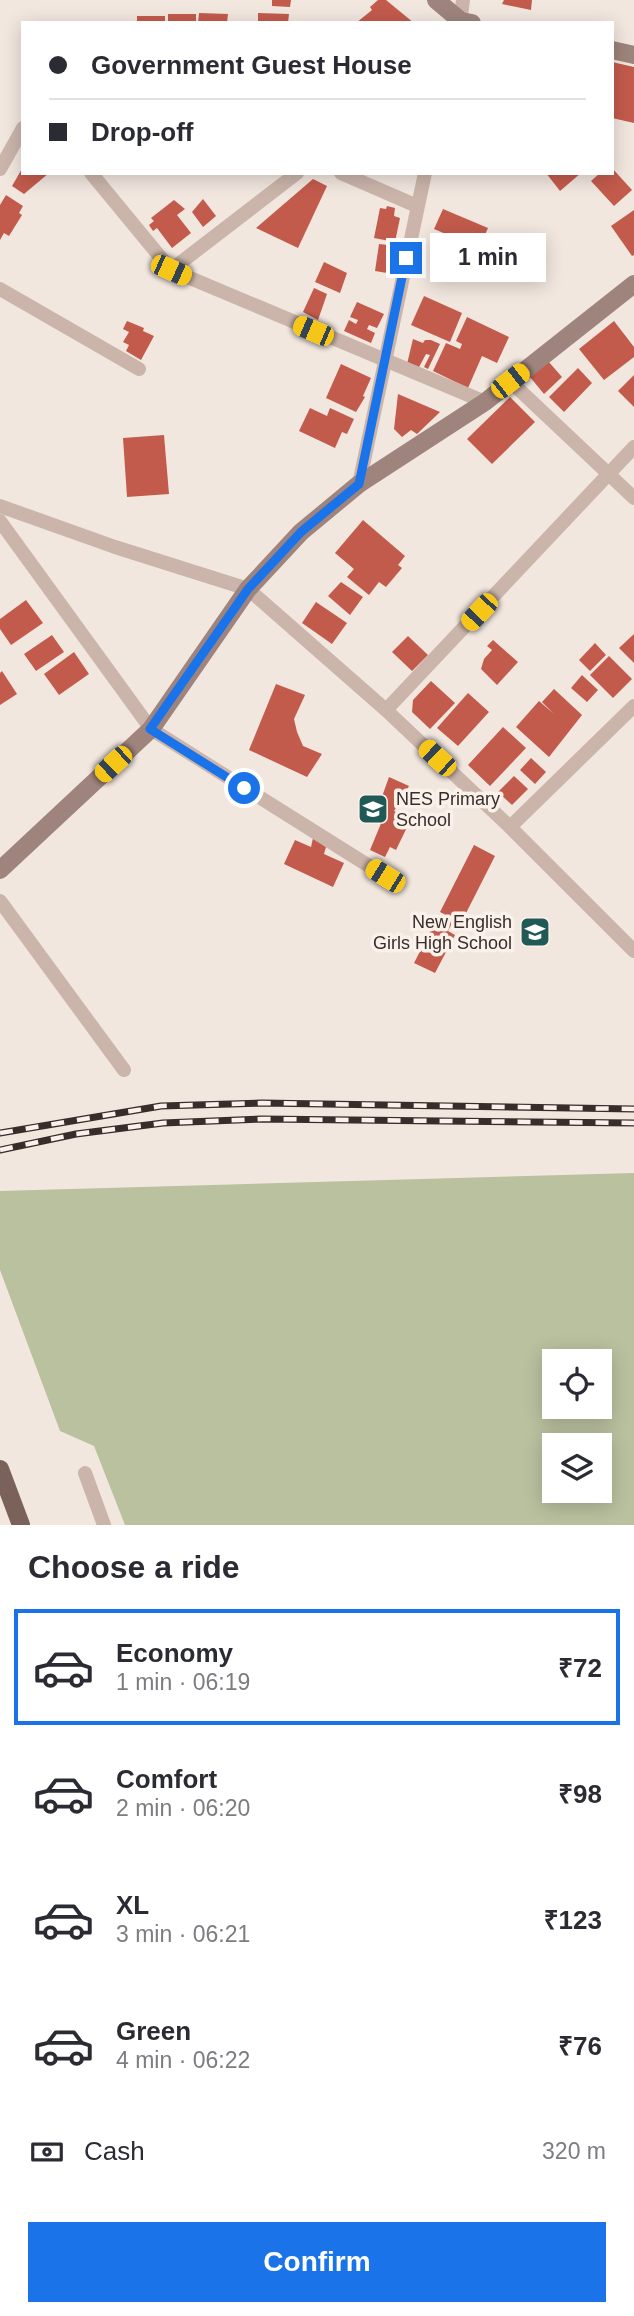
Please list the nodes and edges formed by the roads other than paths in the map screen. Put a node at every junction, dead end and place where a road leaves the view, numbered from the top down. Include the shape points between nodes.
1 (436, 0) edge
2 (463, 0) edge
3 (463, 21) edge
4 (464, 21) edge
5 (614, 50) edge
6 (634, 55) edge
7 (21, 132) edge
8 (0, 169) edge
9 (93, 175) edge
10 (294, 175) edge
11 (346, 175) edge
12 (425, 175) edge
13 (417, 206) junction
14 (171, 270) junction
15 (634, 284) edge
16 (0, 289) edge
17 (384, 362) junction
18 (139, 369) dead end
19 (510, 381) junction
20 (485, 402) junction
21 (634, 447) edge
22 (608, 474) junction
23 (359, 484) junction
24 (634, 498) edge
25 (0, 506) edge
26 (0, 521) edge
27 (248, 589) junction
28 (634, 706) edge
29 (386, 710) junction
30 (150, 729) junction
31 (510, 827) junction
32 (0, 870) edge
33 (385, 876) dead end
34 (0, 901) edge
35 (634, 950) edge
36 (124, 1070) dead end
37 (0, 1469) edge
38 (85, 1473) dead end
39 (21, 1525) edge
40 (104, 1525) edge

1 - 3 street
2 - 4 street
5 - 6 street
7 - 8 street
9 - 14 street
10 - 14 street
11 - 13 street
12 - 13 street
13 - 17 street
14 - 17 street
15 - 19 street
16 - 18 street
17 - 20 street
17 - 23 street
19 - 20 street
19 - 22 street
20 - 23 street
21 - 22 street
22 - 24 street
22 - 29 street
23 - 27 street via 301,532
25 - 27 street
26 - 30 street
27 - 29 street
27 - 30 street
28 - 31 street
29 - 31 street
30 - 32 street
30 - 33 street
31 - 35 street
34 - 36 street
37 - 39 main road
38 - 40 street

